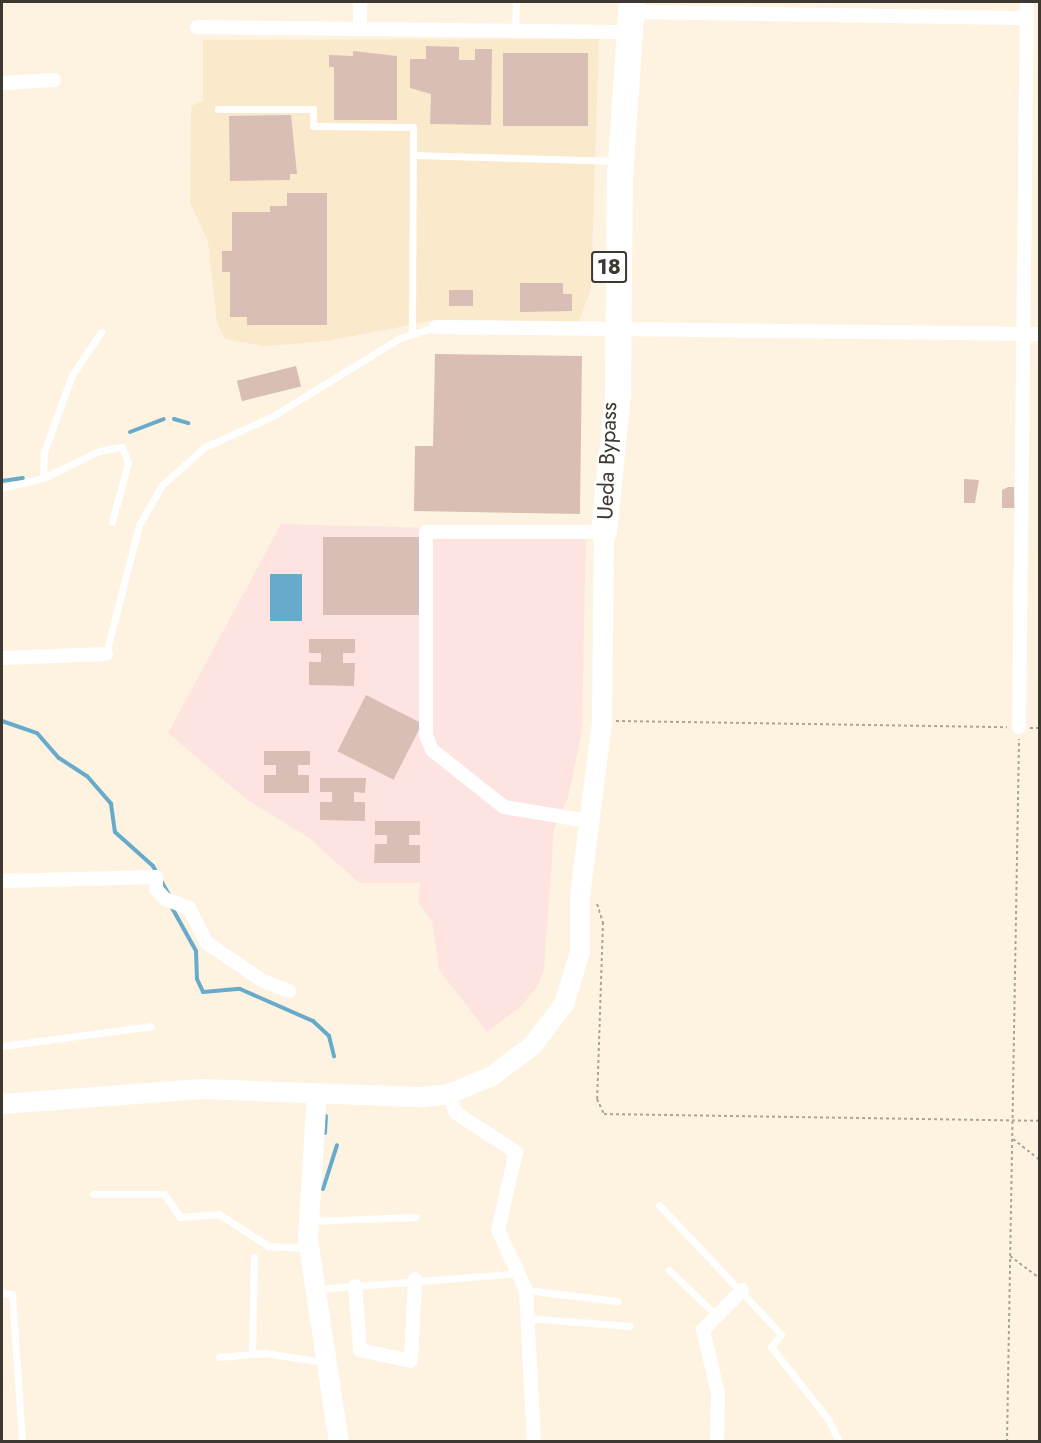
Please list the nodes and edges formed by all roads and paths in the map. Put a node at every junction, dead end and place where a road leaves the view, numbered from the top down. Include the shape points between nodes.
1 (360, 2) edge
2 (516, 2) edge
3 (1027, 2) edge
4 (626, 5) edge
5 (1027, 18) junction
6 (197, 27) dead end
7 (360, 27) junction
8 (515, 30) junction
9 (614, 32) junction
10 (54, 80) dead end
11 (2, 83) edge
12 (218, 109) dead end
13 (413, 155) junction
14 (610, 161) junction
15 (436, 327) joint
16 (613, 329) junction
17 (101, 332) dead end
18 (412, 333) junction
19 (1022, 334) junction
20 (1040, 334) edge
21 (43, 478) junction
22 (2, 488) edge
23 (112, 522) dead end
24 (604, 532) junction
25 (106, 654) joint
26 (2, 658) edge
27 (602, 721) junction
28 (1019, 727) junction
29 (1040, 728) edge
30 (588, 821) junction
31 (2, 881) edge
32 (580, 896) junction
33 (289, 991) dead end
34 (151, 1026) dead end
35 (2, 1046) edge
36 (318, 1093) junction
37 (449, 1094) junction
38 (2, 1104) edge
39 (1012, 1121) junction
40 (1040, 1121) edge
41 (1013, 1139) junction
42 (1040, 1160) edge
43 (93, 1194) dead end
44 (659, 1205) dead end
45 (416, 1217) dead end
46 (306, 1221) junction
47 (308, 1248) junction
48 (1010, 1256) junction
49 (254, 1257) dead end
50 (669, 1270) dead end
51 (521, 1273) junction
52 (415, 1279) junction
53 (1040, 1279) edge
54 (355, 1286) junction
55 (313, 1290) junction
56 (526, 1290) junction
57 (742, 1290) junction
58 (2, 1293) edge
59 (617, 1301) dead end
60 (717, 1316) junction
61 (524, 1318) junction
62 (630, 1326) dead end
63 (252, 1354) junction
64 (219, 1357) dead end
65 (325, 1362) junction
66 (22, 1442) edge
67 (339, 1442) edge
68 (534, 1442) edge
69 (717, 1442) edge
70 (839, 1442) edge
71 (1007, 1442) edge

1 - 7 street
2 - 8 lane
3 - 5 street
4 - 5 street
4 - 9 highway, Ueda Bypass / 18
4 - 16 highway, Ueda Bypass / 18
5 - 19 street
6 - 7 street
7 - 8 street
8 - 9 street
9 - 14 highway, Ueda Bypass / 18
10 - 11 street
12 - 13 lane via 313,109 313,126 413,127
13 - 14 lane
13 - 18 lane
14 - 16 highway, Ueda Bypass / 18
15 - 16 street
15 - 18 lane
16 - 19 street
16 - 24 highway, Ueda Bypass / 18
17 - 21 lane via 72,375 45,452
18 - 25 lane via 273,416 205,447 162,485 139,525
19 - 20 street
19 - 28 street
21 - 22 lane
21 - 23 lane via 99,451 124,448 128,463
24 - 27 street
24 - 30 street via 426,532 426,735 432,750 504,807
25 - 26 street
27 - 28 path
27 - 30 street
28 - 29 path
28 - 39 path
30 - 32 street
31 - 33 street via 156,877 156,889 165,898 189,908 207,943 263,981
32 - 37 street via 578,960 554,1019 514,1063
32 - 39 path via 602,908 603,914 597,1099 604,1114
34 - 35 lane
36 - 37 street via 400,1098
36 - 38 street via 201,1089
36 - 46 street
37 - 51 street via 456,1113 516,1152 498,1230
39 - 40 path
39 - 41 path
41 - 42 path
41 - 48 path
43 - 47 lane via 164,1194 180,1217 219,1214 268,1246
44 - 57 lane
45 - 46 lane
46 - 47 street
47 - 55 street
48 - 53 path
48 - 71 path
49 - 63 lane
50 - 60 lane
51 - 52 lane
51 - 56 street
52 - 54 lane
52 - 54 street via 411,1361 360,1350
54 - 55 lane
55 - 65 street
56 - 59 lane
56 - 61 street
57 - 60 street
57 - 70 lane via 781,1334 771,1347 828,1419
58 - 66 lane via 12,1294
60 - 69 street via 703,1330 718,1393
61 - 62 lane
61 - 68 street
63 - 64 lane
63 - 65 lane
65 - 67 street

